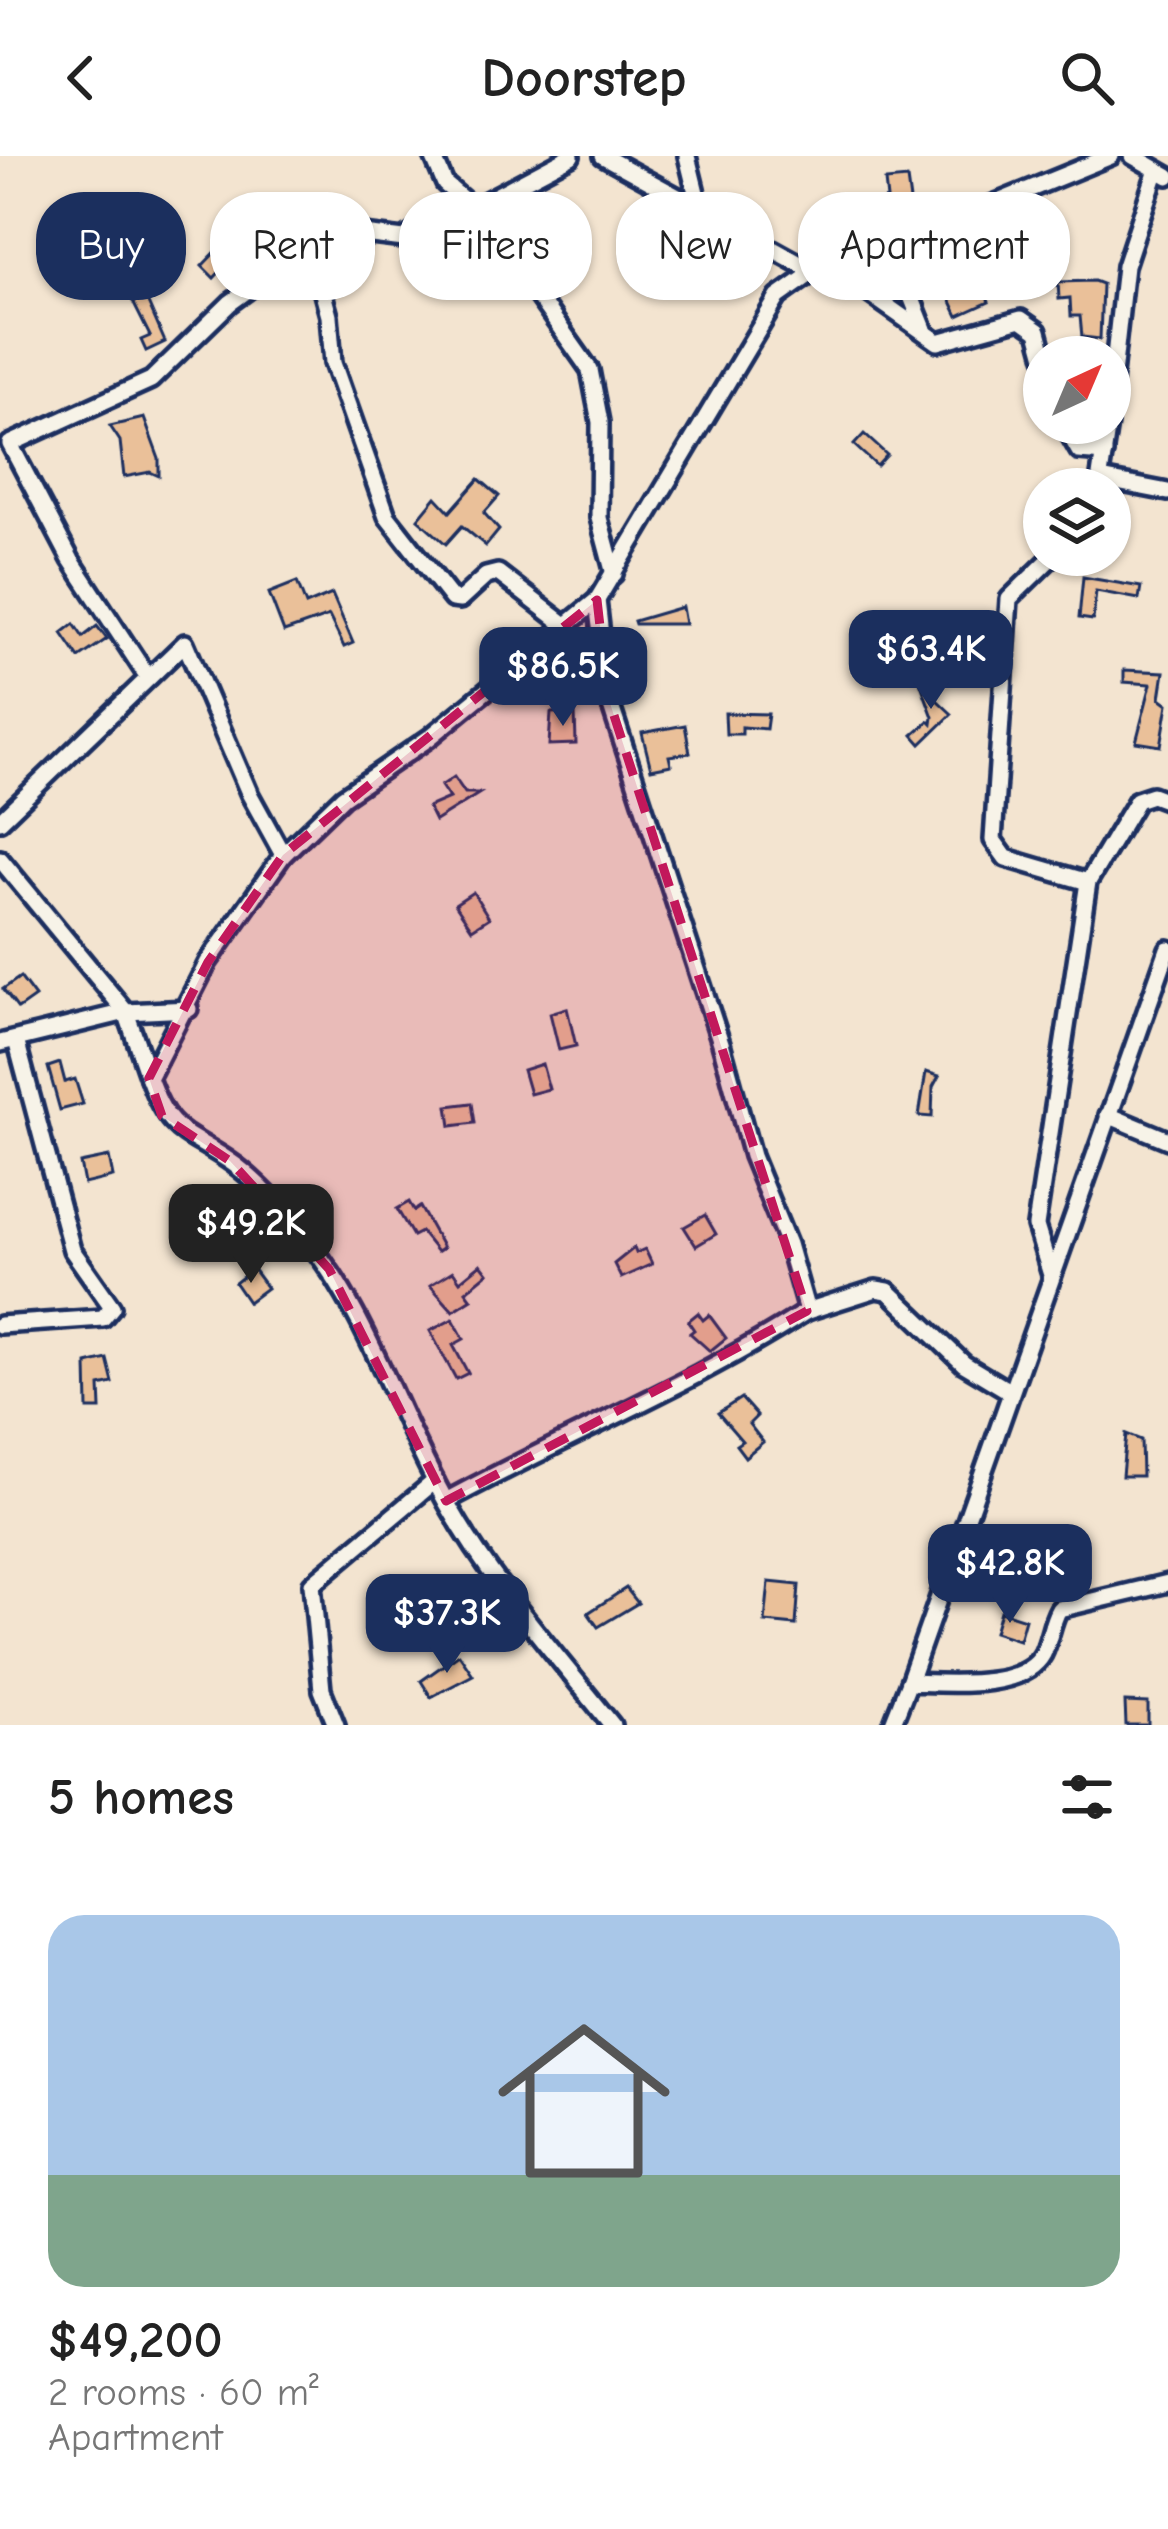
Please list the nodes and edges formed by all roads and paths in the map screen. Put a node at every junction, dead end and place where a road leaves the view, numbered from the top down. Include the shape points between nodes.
1 (433, 156) edge
2 (571, 156) edge
3 (603, 156) edge
4 (687, 156) edge
5 (1112, 156) edge
6 (1132, 156) edge
7 (1162, 174) edge
8 (453, 192) edge
9 (503, 192) edge
10 (669, 192) edge
11 (696, 192) edge
12 (1024, 192) edge
13 (798, 284) edge
14 (235, 300) edge
15 (325, 300) edge
16 (541, 300) edge
17 (874, 300) edge
18 (912, 300) edge
19 (925, 332) junction
20 (1039, 336) edge
21 (1117, 336) edge
22 (1075, 444) edge
23 (1105, 444) edge
24 (1104, 453) junction
25 (1102, 468) edge
26 (1131, 488) edge
27 (1168, 492) edge
28 (614, 574) junction
29 (1032, 576) edge
30 (597, 600) junction
31 (569, 628) junction
32 (147, 676) junction
33 (1168, 801) edge
34 (0, 821) edge
35 (283, 855) junction
36 (0, 859) edge
37 (1088, 882) junction
38 (1168, 949) edge
39 (189, 1010) junction
40 (126, 1012) junction
41 (8, 1042) edge
42 (149, 1078) junction
43 (1108, 1115) junction
44 (1168, 1140) edge
45 (1051, 1275) junction
46 (807, 1311) junction
47 (0, 1324) edge
48 (1009, 1391) junction
49 (435, 1481) junction
50 (446, 1501) junction
51 (1168, 1583) edge
52 (909, 1682) junction
53 (336, 1725) edge
54 (612, 1725) edge
55 (892, 1725) edge

1 - 8 street
2 - 9 street
3 - 10 street
4 - 11 street
5 - 12 street
6 - 7 street
7 - 21 street via 1125,266
13 - 28 street via 765,313
14 - 32 street via 151,380 10,444 71,560
15 - 31 street via 333,363 400,535 452,599 497,573
16 - 28 street via 590,370 600,422 599,518
17 - 19 street
18 - 19 street
19 - 20 street via 944,344 1021,319
22 - 24 street
23 - 24 street
24 - 25 street
26 - 27 street
28 - 30 street
29 - 37 street via 1009,598 993,840 1006,859
30 - 31 street
30 - 46 street via 608,697
31 - 35 street via 343,797
32 - 34 street
32 - 35 street via 180,644 190,647
33 - 37 street via 1137,800
35 - 39 street via 208,962
36 - 40 street
37 - 45 street via 1036,1226
38 - 43 street
39 - 40 street
39 - 42 street
40 - 41 street
40 - 42 street
41 - 47 street via 72,1250 112,1307 103,1318
42 - 49 street via 162,1116 230,1161 329,1269
43 - 44 street
43 - 45 street
45 - 48 street
46 - 48 street via 889,1291 964,1364
46 - 50 street via 703,1373
48 - 52 street
49 - 50 street
49 - 53 street via 312,1584 322,1690
50 - 54 street via 487,1570
51 - 52 street via 1059,1609 1043,1653 1022,1673
52 - 55 street

